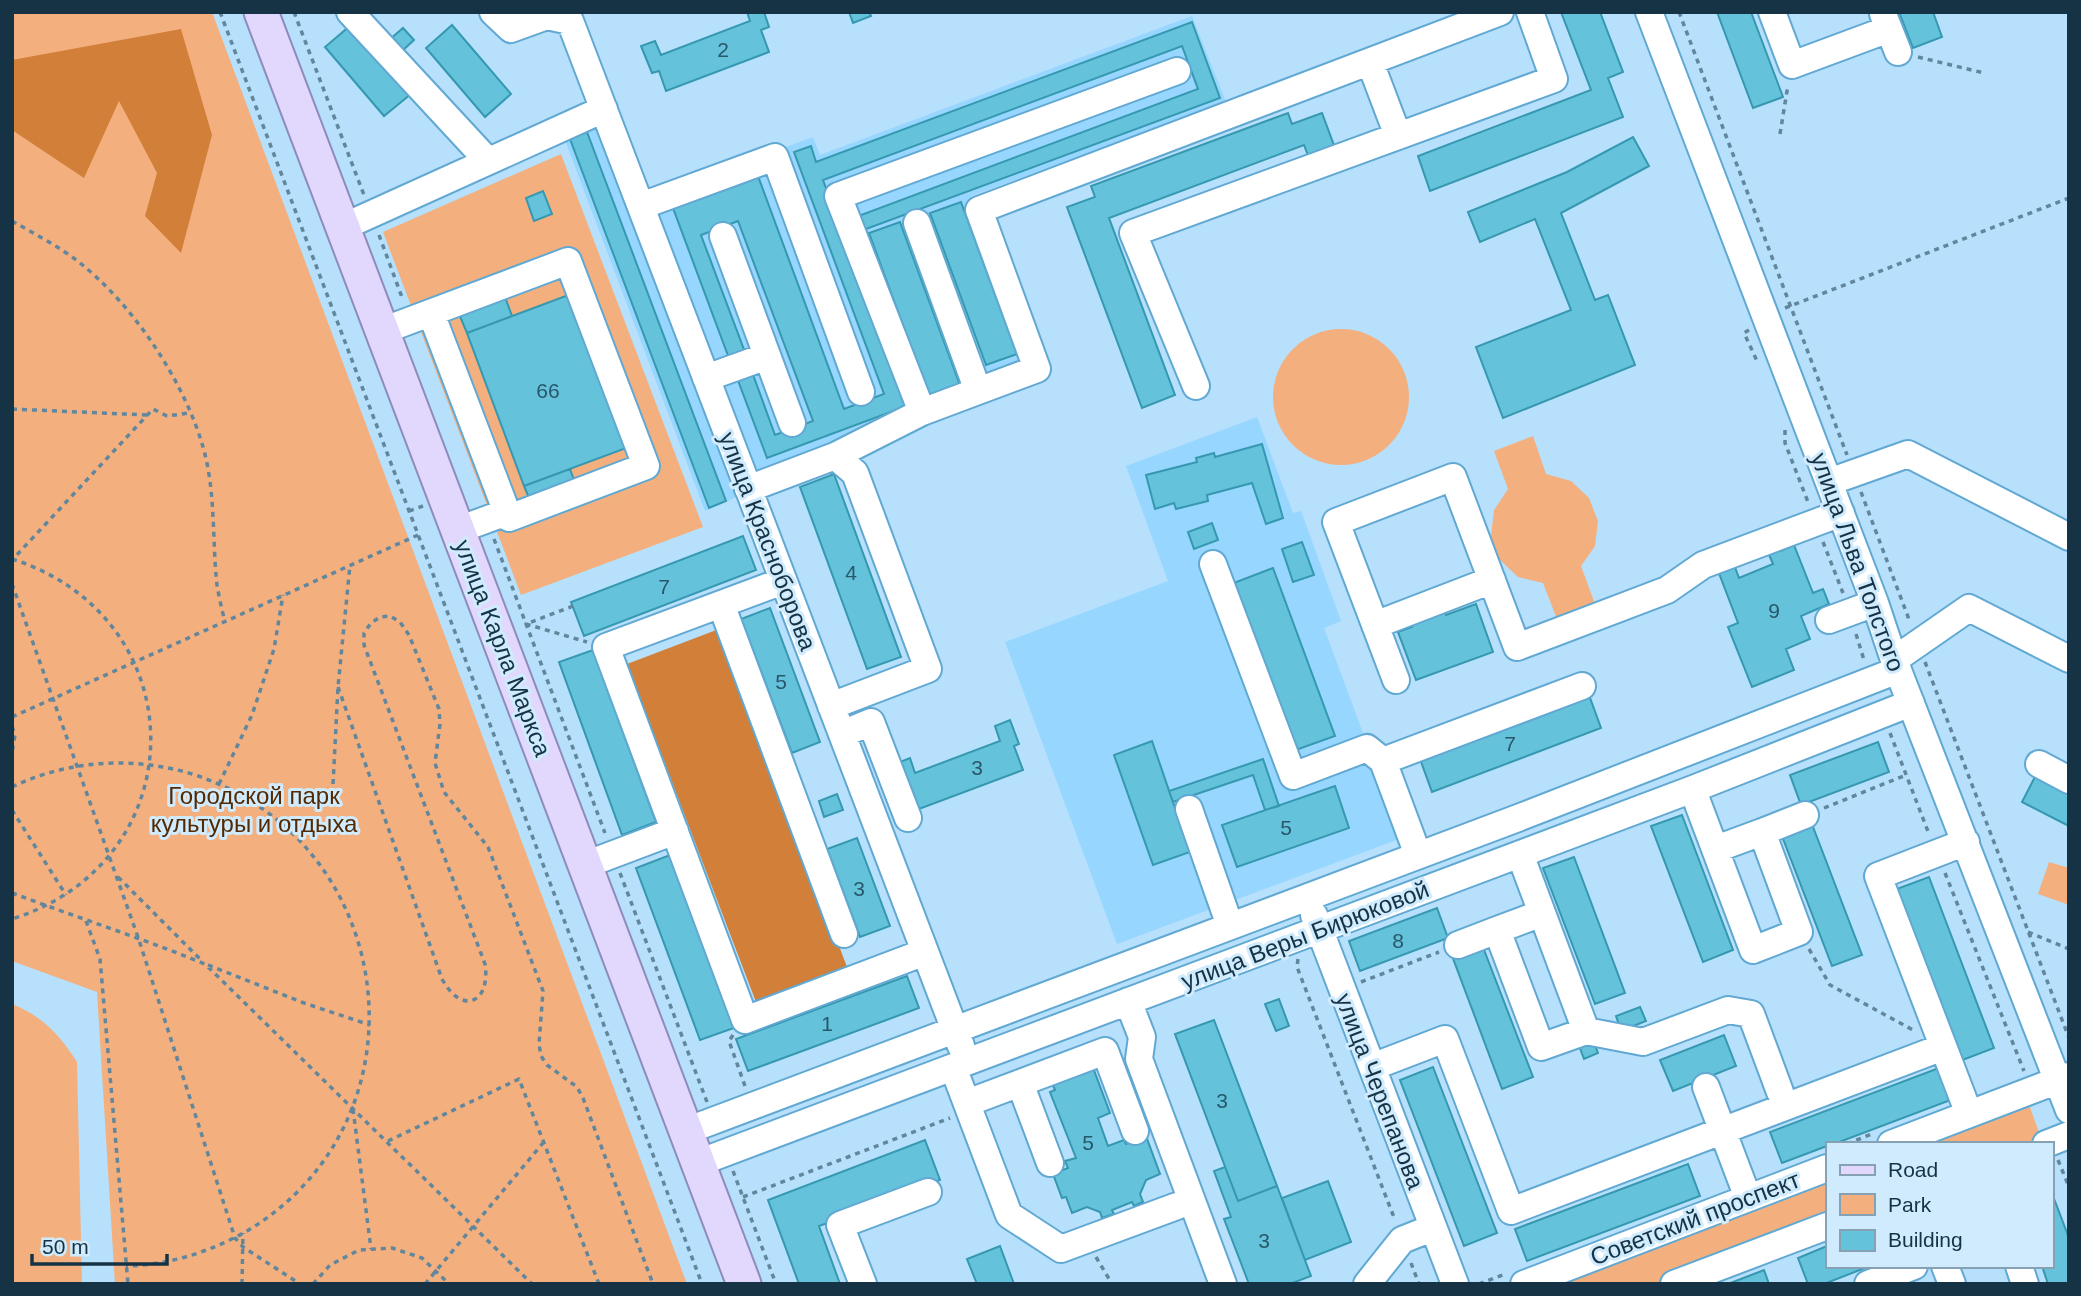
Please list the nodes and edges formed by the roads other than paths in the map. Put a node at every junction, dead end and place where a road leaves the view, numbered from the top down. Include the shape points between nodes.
1 (351, 12) edge
2 (493, 12) edge
3 (1500, 12) edge
4 (1530, 12) edge
5 (1649, 12) edge
6 (1772, 12) edge
7 (271, 13) edge
8 (582, 17) edge
9 (1890, 31) edge
10 (1370, 62) junction
11 (1177, 71) dead end
12 (604, 109) junction
13 (1398, 136) junction
14 (488, 161) junction
15 (641, 206) junction
16 (357, 220) junction
17 (917, 223) dead end
18 (723, 236) dead end
19 (408, 321) junction
20 (767, 356) junction
21 (706, 379) junction
22 (1196, 386) dead end
23 (978, 391) junction
24 (861, 392) dead end
25 (922, 412) junction
26 (792, 423) dead end
27 (835, 456) junction
28 (1841, 477) junction
29 (748, 489) junction
30 (1841, 513) junction
31 (484, 521) junction
32 (2069, 537) edge
33 (1213, 564) dead end
34 (1492, 580) junction
35 (783, 581) junction
36 (1875, 603) junction
37 (721, 604) junction
38 (1839, 616) road end
39 (1375, 625) junction
40 (2069, 659) edge
41 (1896, 665) junction
42 (1396, 680) dead end
43 (1582, 686) dead end
44 (1911, 703) junction
45 (831, 706) junction
46 (842, 734) junction
47 (1383, 761) junction
48 (2039, 764) dead end
49 (2069, 780) edge
50 (1693, 789) junction
51 (1189, 809) dead end
52 (1805, 815) road end
53 (908, 818) dead end
54 (1518, 818) junction
55 (675, 831) junction
56 (1762, 832) junction
57 (1966, 842) junction
58 (1716, 849) junction
59 (1525, 852) junction
60 (1418, 855) junction
61 (599, 860) junction
62 (1307, 897) junction
63 (1542, 914) junction
64 (1230, 926) junction
65 (1319, 929) junction
66 (1497, 930) junction
67 (844, 934) dead end
68 (1458, 945) road end
69 (925, 952) junction
70 (1128, 1001) junction
71 (954, 1030) junction
72 (1586, 1031) junction
73 (1943, 1047) junction
74 (960, 1064) junction
75 (1372, 1067) junction
76 (2063, 1078) edge
77 (1020, 1083) junction
78 (1706, 1087) dead end
79 (1780, 1092) dead end
80 (968, 1107) junction
81 (2069, 1110) edge
82 (1969, 1114) junction
83 (700, 1126) junction
84 (1135, 1130) dead end
85 (1723, 1130) junction
86 (1896, 1142) edge
87 (712, 1157) junction
88 (1050, 1163) dead end
89 (1826, 1168) edge
90 (928, 1192) dead end
91 (1748, 1198) junction
92 (1177, 1206) dead end
93 (1826, 1226) edge
94 (1432, 1228) junction
95 (1909, 1268) edge
96 (744, 1284) edge
97 (863, 1284) edge
98 (1223, 1284) edge
99 (1367, 1284) edge
100 (1455, 1284) edge
101 (1524, 1284) edge
102 (1674, 1284) edge
103 (1868, 1284) edge

1 - 14 street
2 - 8 street via 511,29 547,16
3 - 10 street
4 - 13 street via 1554,79
5 - 28 street, улица Льва Толстого via 1767,324
6 - 9 street via 1792,65
7 - 16 main road, улица Карла Маркса
8 - 12 street, улица Красноборова
10 - 13 street
10 - 23 street via 979,210 1037,369
11 - 25 street via 838,196
12 - 14 street
12 - 15 street, улица Красноборова
13 - 22 street via 1133,233
14 - 16 street
15 - 21 street, улица Красноборова
15 - 24 street via 775,157
16 - 19 main road, улица Карла Маркса
17 - 23 street
18 - 20 street
19 - 31 main road, улица Карла Маркса
19 - 31 street
19 - 31 street via 568,261 646,466 509,518
20 - 21 street
20 - 26 street
21 - 29 street, улица Красноборова
23 - 25 street
25 - 27 street
27 - 29 street
27 - 45 street via 855,473 928,669
28 - 30 street, улица Льва Толстого
28 - 32 street via 1908,454
29 - 35 street, улица Красноборова
30 - 34 street via 1703,565 1667,590 1517,647
30 - 36 street, улица Льва Толстого
31 - 61 main road, улица Карла Маркса
33 - 47 street via 1293,776 1367,748
34 - 39 street
34 - 39 street via 1453,477 1336,522
35 - 37 street
35 - 45 street, улица Красноборова
36 - 38 street
36 - 41 street, улица Льва Толстого
37 - 55 street via 606,647
37 - 67 street
39 - 42 street
40 - 41 street, улица Веры Бирюковой via 1969,608 1918,643
41 - 44 street, улица Льва Толстого
41 - 54 street, улица Веры Бирюковой via 1871,681
43 - 47 street
44 - 50 street, улица Веры Бирюковой
44 - 57 street, улица Льва Толстого
45 - 46 street, улица Красноборова
46 - 53 street via 871,722
46 - 69 street, улица Красноборова
47 - 60 street
48 - 49 street
50 - 58 street
50 - 59 street, улица Веры Бирюковой
51 - 64 street
52 - 56 street
54 - 59 street
54 - 60 street, улица Веры Бирюковой
55 - 61 street
55 - 69 street via 745,1020
56 - 58 street
56 - 58 street via 1799,932 1753,950
57 - 73 street via 1878,876
57 - 76 street, улица Льва Толстого
59 - 63 street
59 - 65 street, улица Веры Бирюковой
60 - 62 street, улица Веры Бирюковой
61 - 83 main road, улица Карла Маркса
62 - 64 street, улица Веры Бирюковой
62 - 65 street, улица Черепанова
63 - 66 street
63 - 72 street
64 - 71 street, улица Веры Бирюковой
65 - 70 street, улица Веры Бирюковой
65 - 75 street, улица Черепанова
66 - 68 street
66 - 72 street via 1541,1047
69 - 71 street, улица Красноборова
70 - 74 street, улица Веры Бирюковой
70 - 98 street via 1142,1037 1139,1059
71 - 74 street, улица Красноборова
71 - 83 street, улица Веры Бирюковой
72 - 79 street via 1643,1042 1728,1010 1751,1014
73 - 82 street
73 - 85 street
74 - 80 street, улица Красноборова
74 - 87 street, улица Веры Бирюковой
75 - 85 street via 1445,1039 1511,1211
75 - 94 street, улица Черепанова
76 - 81 street, улица Льва Толстого
76 - 82 street
77 - 80 street
77 - 84 street via 1105,1051
77 - 88 street
78 - 85 street
80 - 92 street, улица Красноборова via 1009,1215 1061,1249
82 - 86 street
83 - 87 main road, улица Карла Маркса
85 - 91 street
87 - 96 main road, улица Карла Маркса
89 - 91 street, Советский проспект
90 - 97 street via 841,1225
91 - 101 street, Советский проспект
93 - 102 street
94 - 99 street via 1402,1240
94 - 100 street, улица Черепанова
95 - 103 street

